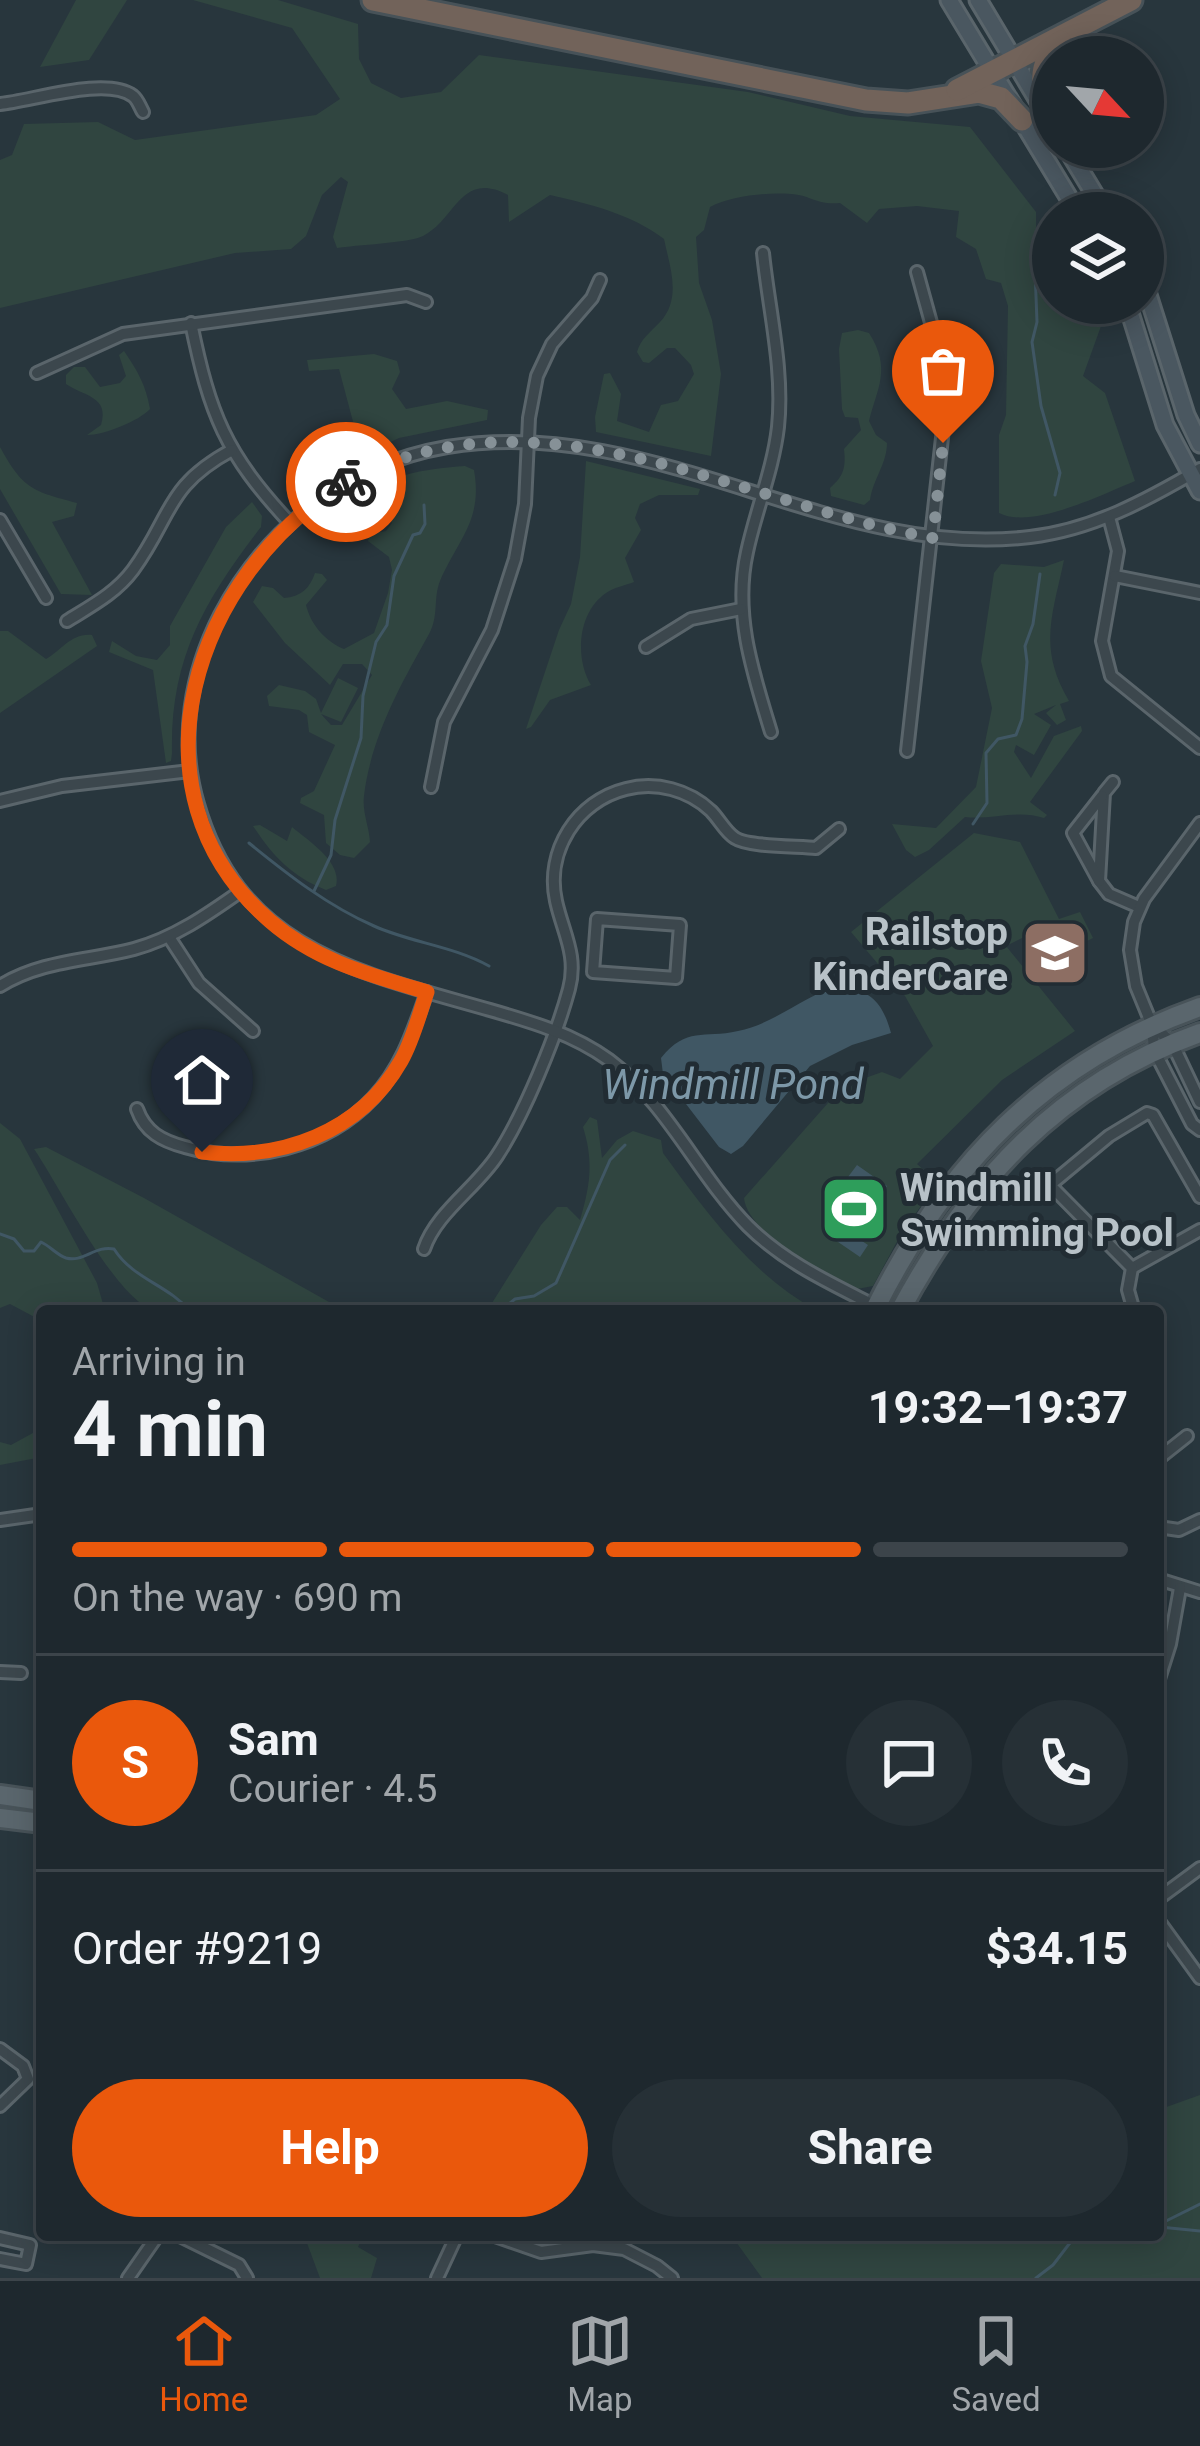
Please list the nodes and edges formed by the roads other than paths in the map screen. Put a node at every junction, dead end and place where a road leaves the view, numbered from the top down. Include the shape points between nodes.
1 (373, 0) edge
2 (949, 0) edge
3 (979, 0) edge
4 (1131, 0) edge
5 (1075, 28) junction
6 (1066, 36) edge
7 (1014, 59) junction
8 (993, 72) junction
9 (1032, 89) edge
10 (928, 101) junction
11 (0, 104) edge
12 (143, 112) dead end
13 (1022, 120) junction
14 (1065, 192) edge
15 (763, 254) dead end
16 (917, 272) dead end
17 (600, 280) dead end
18 (426, 302) dead end
19 (191, 323) junction
20 (1134, 324) edge
21 (1157, 324) edge
22 (37, 373) dead end
23 (529, 443) junction
24 (1200, 444) edge
25 (232, 450) junction
26 (1195, 472) edge
27 (1200, 491) edge
28 (764, 492) junction
29 (1109, 517) junction
30 (0, 520) edge
31 (290, 523) junction
32 (933, 538) junction
33 (1114, 576) junction
34 (1200, 593) edge
35 (46, 598) dead end
36 (742, 609) junction
37 (67, 621) dead end
38 (646, 647) dead end
39 (772, 732) dead end
40 (1200, 748) edge
41 (907, 751) dead end
42 (190, 771) junction
43 (430, 787) dead end
44 (0, 801) edge
45 (1200, 823) edge
46 (839, 829) dead end
47 (1099, 881) junction
48 (241, 891) junction
49 (1139, 907) junction
50 (169, 937) junction
51 (573, 970) junction
52 (593, 971) junction
53 (0, 986) edge
54 (427, 992) junction
55 (1200, 1007) edge
56 (1152, 1025) junction
57 (253, 1030) dead end
58 (554, 1030) junction
59 (1200, 1033) edge
60 (1163, 1046) junction
61 (1200, 1102) edge
62 (136, 1109) dead end
63 (1200, 1130) edge
64 (1200, 1197) edge
65 (1200, 1230) edge
66 (424, 1249) dead end
67 (1132, 1268) junction
68 (871, 1305) edge
69 (880, 1305) edge
70 (904, 1305) edge
71 (1132, 1305) edge
72 (1187, 1436) dead end
73 (1164, 1454) edge
74 (36, 1515) edge
75 (0, 1520) edge
76 (1200, 1520) edge
77 (1164, 1528) edge
78 (1164, 1581) edge
79 (1180, 1588) junction
80 (1200, 1592) edge
81 (1164, 1663) edge
82 (0, 1672) edge
83 (21, 1673) dead end
84 (0, 1795) edge
85 (36, 1800) edge
86 (0, 1818) edge
87 (36, 1822) edge
88 (1200, 1868) edge
89 (1164, 1895) edge
90 (1164, 1928) edge
91 (1200, 1978) edge
92 (0, 2049) edge
93 (0, 2106) edge
94 (0, 2238) edge
95 (154, 2241) edge
96 (190, 2241) edge
97 (455, 2241) edge
98 (509, 2241) edge
99 (0, 2259) edge
100 (128, 2278) edge
101 (247, 2278) edge
102 (437, 2278) edge
103 (672, 2278) edge

1 - 10 highway via 866,100
2 - 8 main road
3 - 7 main road
4 - 5 highway
5 - 6 highway
5 - 7 highway
7 - 8 highway
7 - 9 main road
8 - 10 highway
8 - 13 main road
10 - 13 highway via 979,92 1000,98
11 - 12 street via 112,89 132,96
13 - 14 main road
15 - 28 street via 780,399
16 - 32 street via 944,397
17 - 23 street via 542,363
18 - 19 street via 407,296
19 - 22 street via 100,341
19 - 25 street via 206,396
20 - 26 main road via 1165,425
21 - 24 main road
23 - 28 street via 623,452
23 - 31 street via 446,447 392,461
23 - 43 street via 512,573 444,722
25 - 31 street
25 - 37 street via 184,485 127,578
26 - 27 main road
26 - 29 street
28 - 32 street
28 - 36 street via 746,553
29 - 32 street via 1026,538
29 - 33 street via 1118,551
30 - 35 street
31 - 42 street via 242,578 208,642 189,717
32 - 41 street
33 - 34 street
33 - 40 street via 1102,641 1111,676
36 - 38 street via 691,619
36 - 39 street
42 - 44 street
42 - 48 street via 208,835
45 - 49 street
46 - 51 street via 816,848 736,840 704,805 676,790 610,794 580,815 557,856 555,898
47 - 47 street via 1108,788 1073,833
47 - 49 street
48 - 50 street
48 - 54 street via 326,959
49 - 56 street via 1130,965
50 - 53 street via 36,968
50 - 57 street via 199,982
51 - 52 street
51 - 58 street
52 - 52 street via 597,919 680,925 676,978
54 - 58 street
54 - 62 street via 387,1081 353,1115 308,1141 266,1153 202,1152 154,1136
55 - 56 main road
56 - 60 street
56 - 69 main road via 1059,1080 982,1147 920,1225
58 - 66 street via 505,1143
58 - 68 street via 638,1085 754,1231
59 - 60 main road
60 - 61 street
60 - 63 street
60 - 70 main road via 1089,1088 1011,1152 959,1212
64 - 67 street via 1153,1114 1109,1136 1053,1181 1050,1190
65 - 67 street
67 - 71 street
72 - 73 street
74 - 75 street
76 - 77 street
78 - 79 street
79 - 80 street
79 - 81 street
82 - 83 street
84 - 85 main road
86 - 87 main road
88 - 89 street
90 - 91 street
92 - 93 street via 28,2079
94 - 99 street via 31,2245 26,2264
95 - 100 street
96 - 101 street via 239,2265
97 - 102 street
98 - 103 street via 541,2252 624,2249

